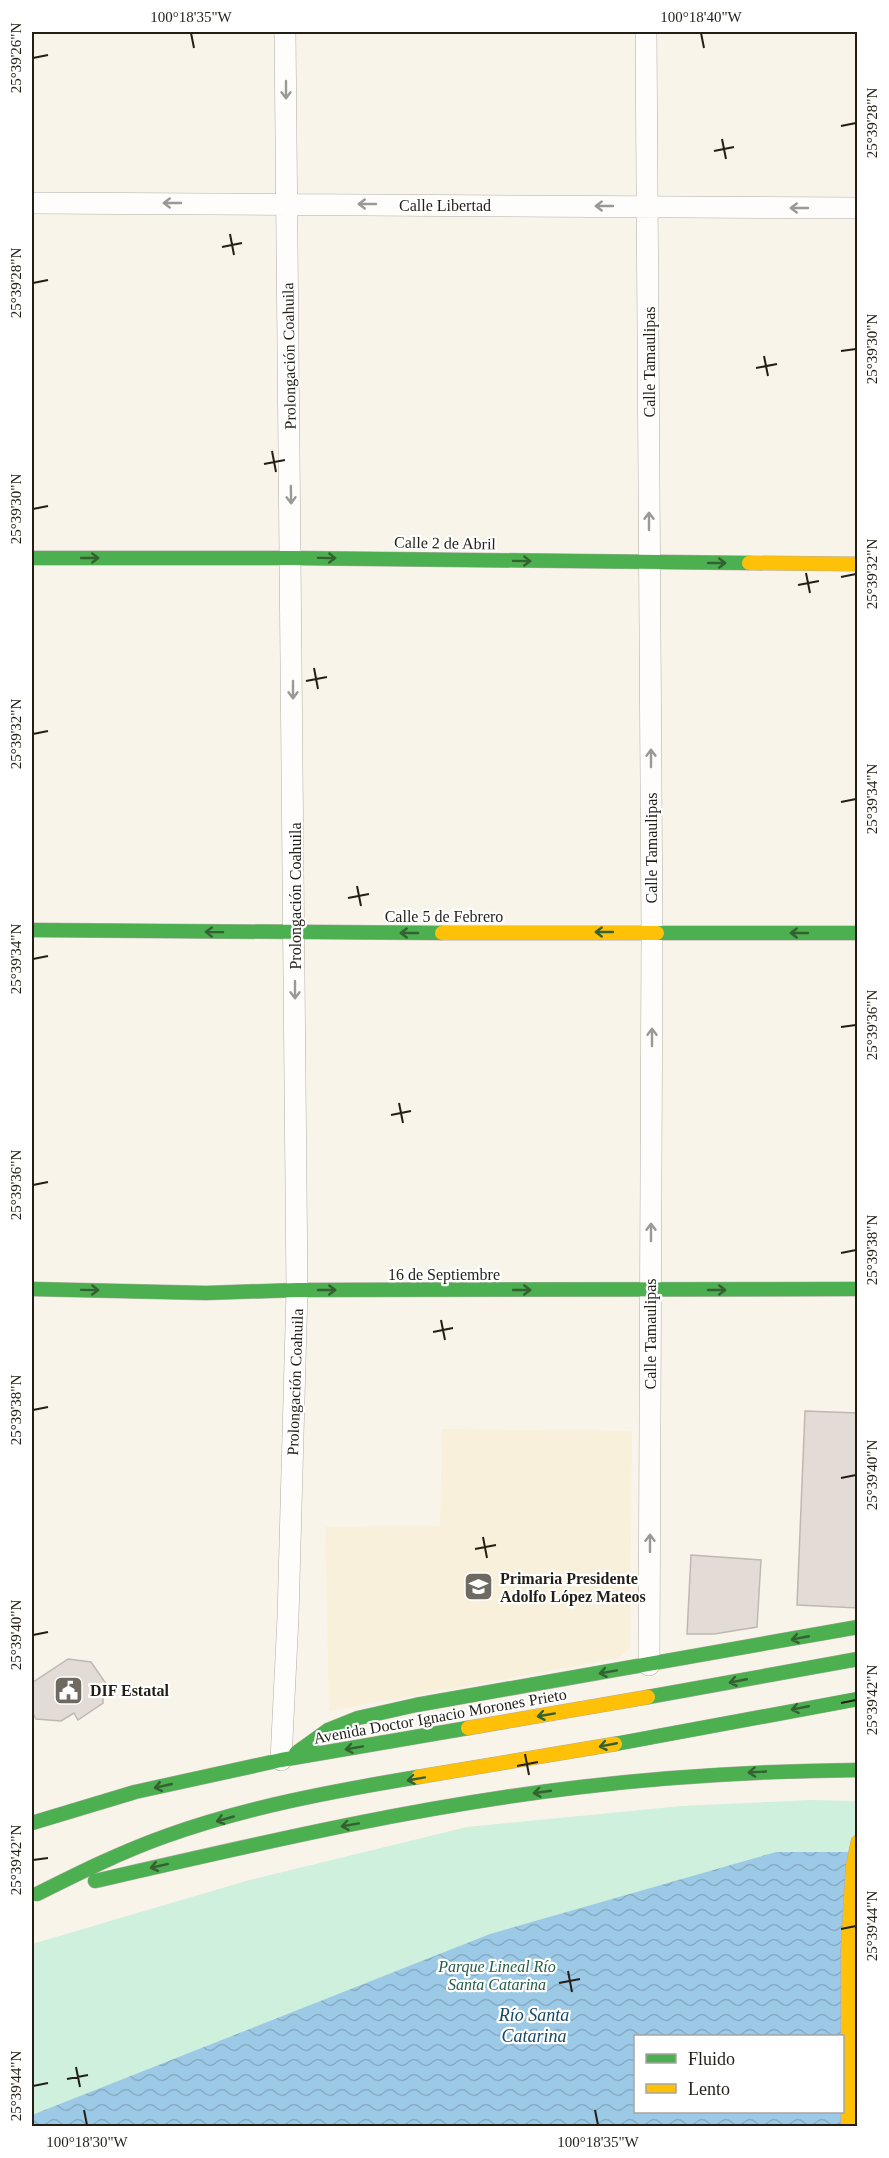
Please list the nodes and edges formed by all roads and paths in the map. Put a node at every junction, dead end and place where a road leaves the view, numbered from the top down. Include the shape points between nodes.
1 (285, 32) edge
2 (646, 32) edge
3 (32, 203) edge
4 (286, 204) junction
5 (648, 207) junction
6 (858, 208) edge
7 (32, 558) edge
8 (292, 558) junction
9 (649, 563) junction
10 (858, 564) edge
11 (32, 930) edge
12 (652, 932) junction
13 (295, 933) junction
14 (858, 933) edge
15 (32, 1289) edge
16 (858, 1289) edge
17 (297, 1290) junction
18 (651, 1290) junction
19 (858, 1627) edge
20 (858, 1659) edge
21 (649, 1665) junction
22 (858, 1699) edge
23 (285, 1760) junction
24 (858, 1770) edge
25 (32, 1823) edge
26 (858, 1842) edge
27 (34, 1895) edge
28 (858, 1914) edge
29 (848, 1950) junction
30 (848, 2127) edge

1 -> 4 street, Prolongación Coahuila
2 - 5 street, Calle Tamaulipas
4 -> 3 street, Calle Libertad
5 -> 4 street, Calle Libertad
4 -> 8 street, Prolongación Coahuila
6 -> 5 street, Calle Libertad
9 -> 5 street, Calle Tamaulipas
7 -> 8 main road, Calle 2 de Abril
8 -> 9 main road, Calle 2 de Abril
8 -> 13 street, Prolongación Coahuila
9 -> 10 main road, Calle 2 de Abril
12 -> 9 street, Calle Tamaulipas
13 -> 11 main road, Calle 5 de Febrero
12 -> 13 main road, Calle 5 de Febrero
14 -> 12 main road, Calle 5 de Febrero
18 -> 12 street, Calle Tamaulipas
13 -> 17 street, Prolongación Coahuila
15 -> 17 main road, 16 de Septiembre via 206,1293
18 -> 16 main road, 16 de Septiembre
17 -> 18 main road, 16 de Septiembre
17 - 23 street, Prolongación Coahuila
21 -> 18 street, Calle Tamaulipas
19 -> 21 main road
20 -> 23 main road, Avenida Doctor Ignacio Morones Prieto
21 -> 23 main road via 358,1718 328,1730
22 -> 27 main road via 323,1795 237,1815 106,1858
23 -> 25 main road, Avenida Doctor Ignacio Morones Prieto via 135,1792
24 -> 27 main road via 680,1776 540,1792 315,1831
26 - 29 main road
28 - 29 main road
29 - 30 main road

